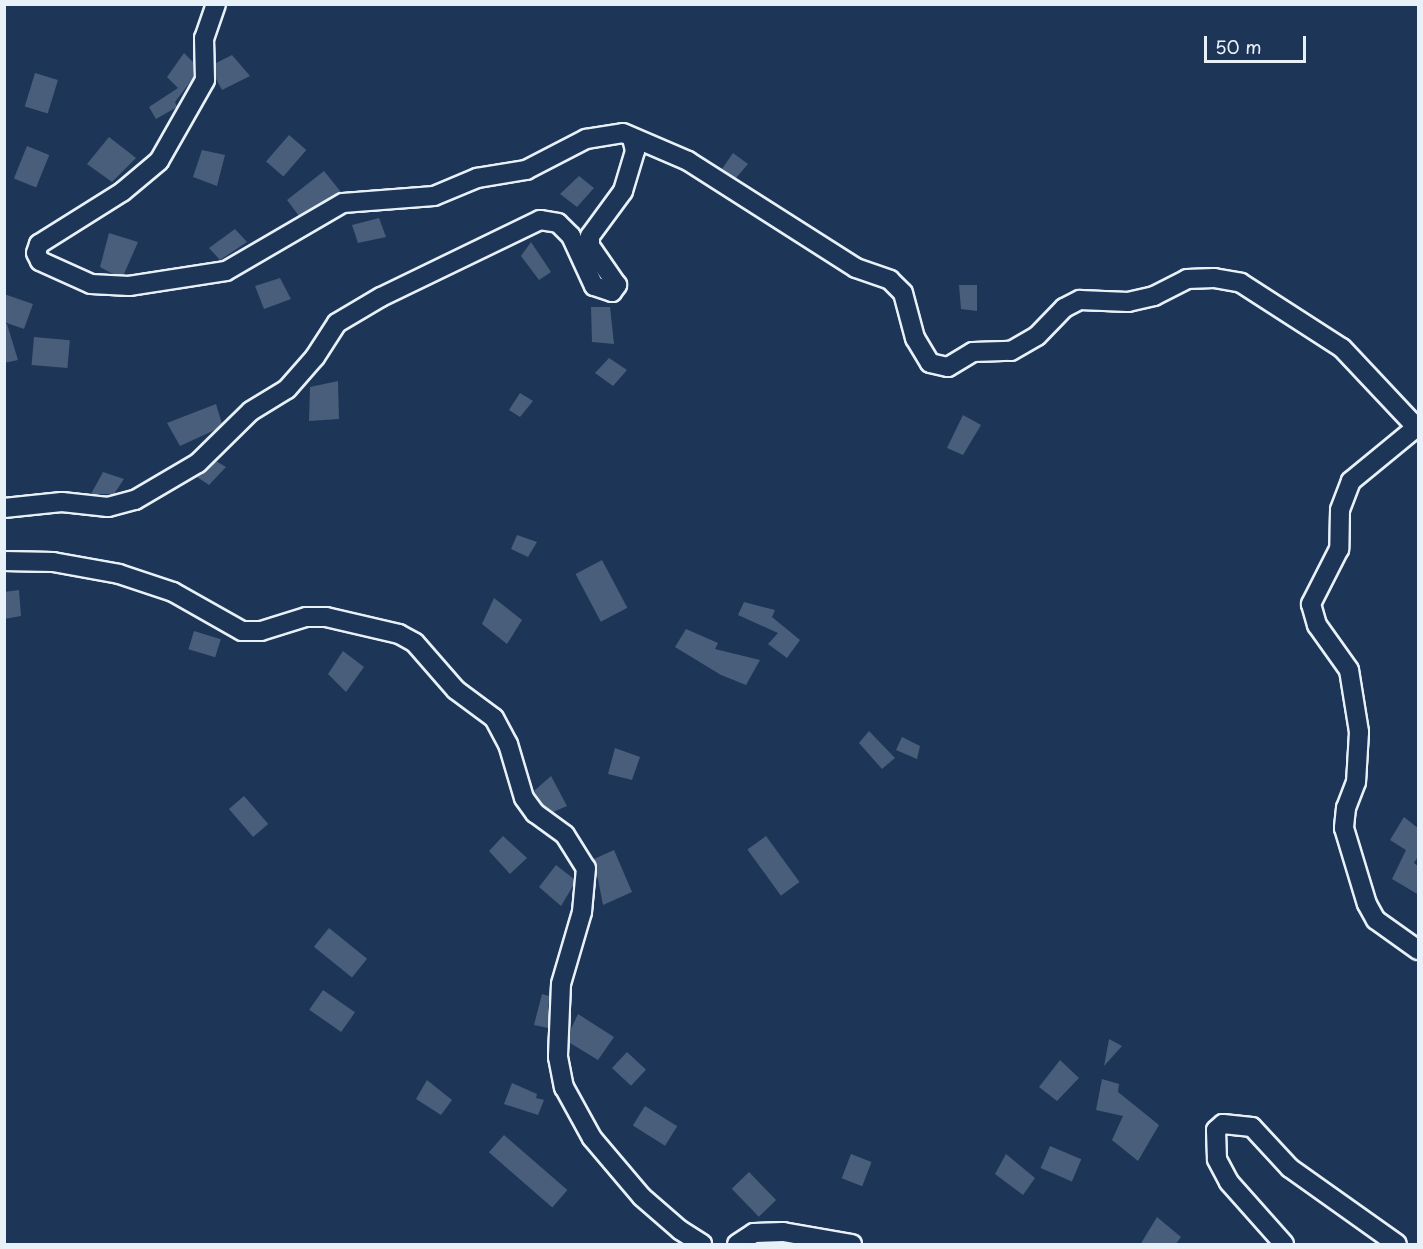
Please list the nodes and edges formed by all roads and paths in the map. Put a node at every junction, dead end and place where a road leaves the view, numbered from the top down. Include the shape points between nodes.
1 (216, 4) edge
2 (632, 138) junction
3 (1418, 427) edge
4 (4, 508) edge
5 (4, 561) edge
6 (1419, 950) edge
7 (702, 1245) edge
8 (737, 1245) edge
9 (852, 1245) edge
10 (1284, 1245) edge
11 (1397, 1245) edge

1 - 2 street via 204,38 205,80 159,161 122,192 39,244 36,253 40,261 91,284 129,286 226,271 344,203 434,196 477,178 526,170 586,139 623,133
2 - 3 street via 688,161 856,268 891,280 903,294 915,338 930,363 948,367 973,352 1011,351 1037,336 1064,308 1080,300 1128,302 1154,296 1187,279 1214,278 1241,283 1342,348
2 - 4 street via 635,152 623,191 590,236 590,246 617,285 612,292 594,286 571,236 558,223 540,220 381,297 337,323 287,389 251,411 198,463 135,500 108,507 62,502
3 - 6 street via 1351,481 1340,510 1339,549 1311,604 1317,625 1349,670 1359,732 1356,782 1346,808 1344,828 1367,904 1376,920
5 - 7 street via 53,561 119,574 173,592 242,631 261,631 306,616 399,634 415,643 456,690 494,718 508,744 524,798 535,813 565,835 586,868 582,912 561,984 558,1057 564,1087 592,1138 642,1197
8 - 9 street via 754,1233 783,1232
10 - 11 street via 1228,1182 1217,1159 1216,1130 1223,1124 1252,1127 1290,1168

